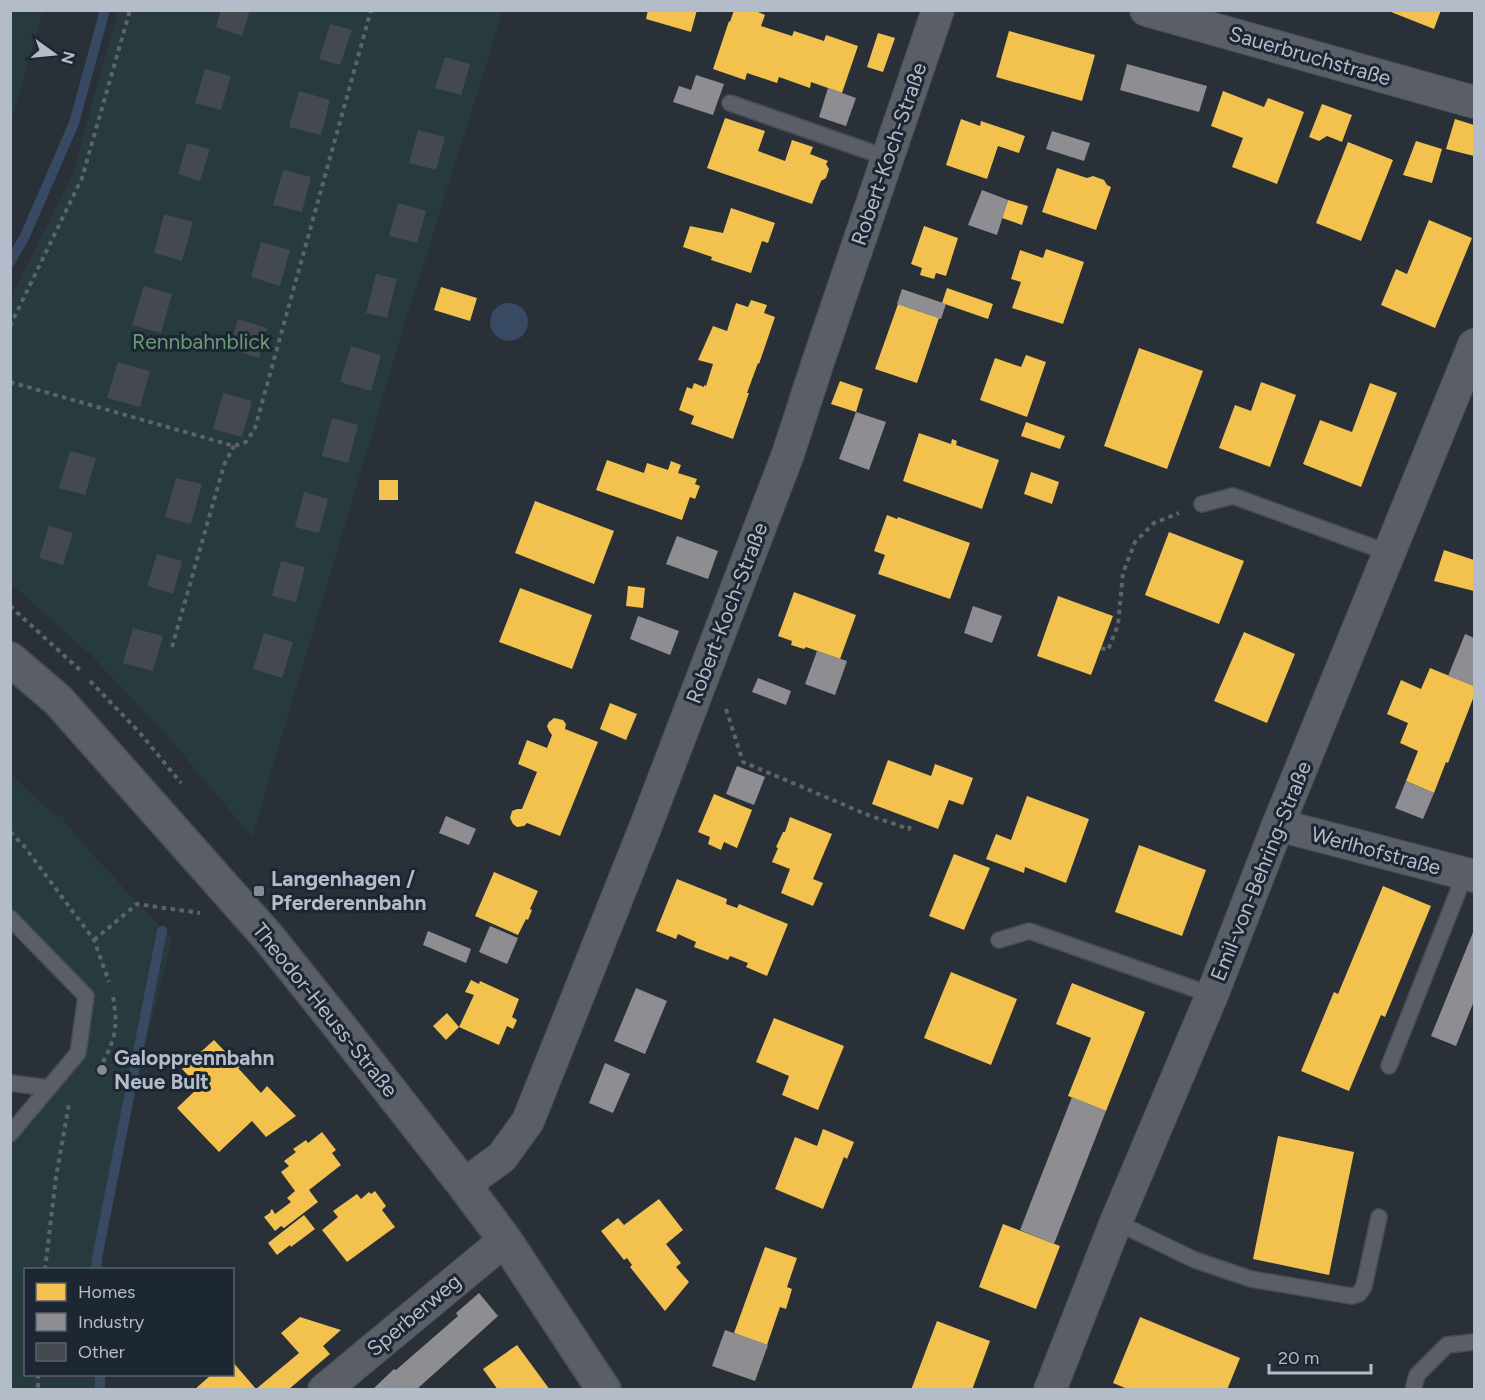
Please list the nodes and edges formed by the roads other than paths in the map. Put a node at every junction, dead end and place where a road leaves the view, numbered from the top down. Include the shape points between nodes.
1 (938, 10) edge
2 (1146, 10) edge
3 (1474, 102) edge
4 (730, 103) dead end
5 (888, 158) junction
6 (1474, 351) edge
7 (1202, 504) road end
8 (1389, 553) junction
9 (10, 659) edge
10 (1278, 825) junction
11 (1470, 875) edge
12 (10, 918) edge
13 (999, 939) dead end
14 (1212, 995) junction
15 (1389, 1066) dead end
16 (10, 1083) edge
17 (50, 1088) junction
18 (10, 1134) edge
19 (464, 1185) junction
20 (1379, 1217) dead end
21 (1116, 1222) junction
22 (505, 1240) junction
23 (1474, 1342) edge
24 (324, 1389) edge
25 (604, 1389) edge
26 (1050, 1389) edge
27 (1413, 1389) edge

1 - 5 street, Robert-Koch-Straße
2 - 3 street, Sauerbruchstraße
4 - 5 lane
5 - 19 street, Robert-Koch-Straße via 788,454 528,1121 502,1157
6 - 8 street, Emil-von-Behring-Straße
7 - 8 lane via 1233,496
8 - 10 street, Emil-von-Behring-Straße
9 - 19 street, Theodor-Heuss-Straße via 58,700 253,920
10 - 11 street, Werlhofstraße
10 - 14 street, Emil-von-Behring-Straße
11 - 15 lane
12 - 17 lane via 86,996 78,1053
13 - 14 lane via 1029,931
14 - 21 street, Emil-von-Behring-Straße
16 - 17 lane
17 - 18 lane
19 - 22 street, Theodor-Heuss-Straße
20 - 21 lane via 1364,1286 1355,1296 1251,1279 1195,1260
21 - 26 street, Emil-von-Behring-Straße
22 - 24 street, Sperberweg
22 - 25 street, Theodor-Heuss-Straße
23 - 27 lane via 1447,1345 1417,1375

